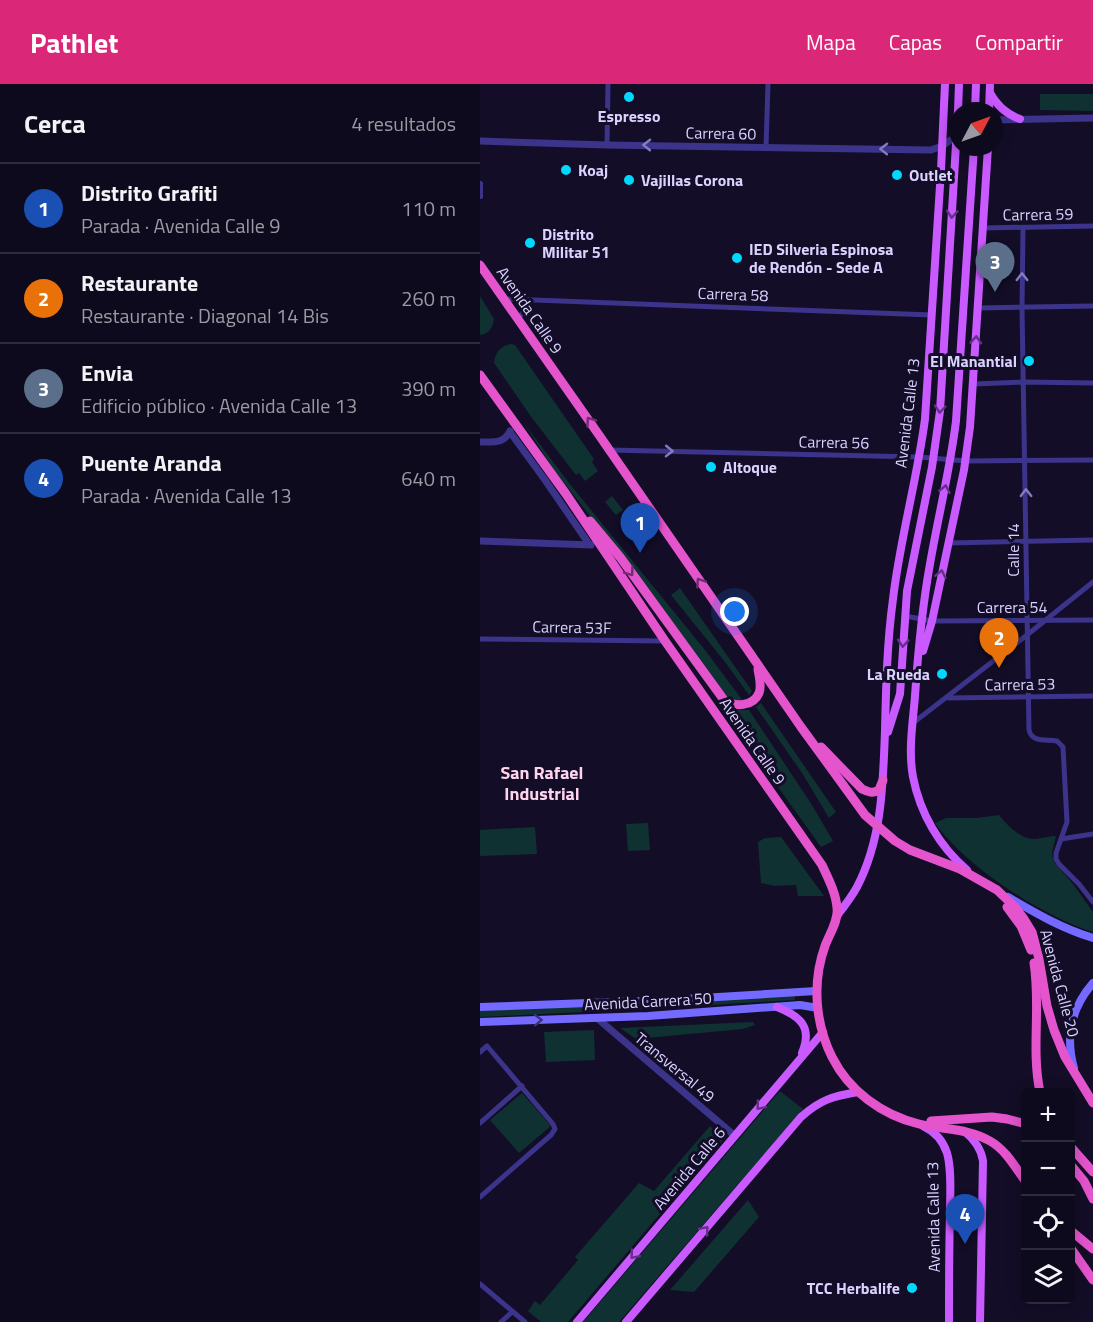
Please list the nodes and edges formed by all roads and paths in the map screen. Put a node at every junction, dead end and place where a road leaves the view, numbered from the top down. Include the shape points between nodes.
1 (608, 84) edge
2 (768, 84) edge
3 (945, 84) edge
4 (959, 84) edge
5 (976, 84) edge
6 (990, 89) edge
7 (958, 102) edge
8 (975, 102) edge
9 (1093, 118) edge
10 (1020, 119) junction
11 (1003, 120) edge
12 (480, 141) edge
13 (949, 141) edge
14 (607, 145) junction
15 (942, 146) junction
16 (766, 147) junction
17 (957, 156) edge
18 (973, 156) edge
19 (987, 156) edge
20 (480, 183) edge
21 (480, 197) edge
22 (1093, 226) edge
23 (983, 228) junction
24 (1023, 228) junction
25 (480, 265) edge
26 (947, 297) junction
27 (504, 299) junction
28 (532, 300) junction
29 (963, 305) junction
30 (1093, 306) edge
31 (978, 308) junction
32 (1022, 308) junction
33 (932, 315) junction
34 (978, 318) junction
35 (518, 319) junction
36 (480, 375) edge
37 (1024, 382) junction
38 (1093, 382) edge
39 (974, 384) junction
40 (512, 419) junction
41 (510, 432) junction
42 (480, 442) edge
43 (610, 450) junction
44 (919, 457) junction
45 (933, 458) junction
46 (951, 460) junction
47 (1025, 460) junction
48 (1093, 460) edge
49 (966, 461) junction
50 (566, 494) junction
51 (921, 518) junction
52 (903, 538) junction
53 (1093, 540) edge
54 (480, 541) edge
55 (1027, 541) junction
56 (948, 543) junction
57 (589, 544) junction
58 (602, 549) junction
59 (1093, 582) edge
60 (905, 616) junction
61 (922, 619) junction
62 (1045, 620) junction
63 (1093, 620) edge
64 (932, 621) junction
65 (1026, 621) junction
66 (1027, 636) junction
67 (480, 639) edge
68 (664, 641) junction
69 (757, 665) junction
70 (917, 671) junction
71 (1093, 696) edge
72 (1028, 697) junction
73 (946, 699) junction
74 (913, 723) junction
75 (801, 727) junction
76 (885, 744) junction
77 (883, 780) junction
78 (865, 816) joint
79 (877, 827) junction
80 (1093, 834) edge
81 (1061, 839) junction
82 (972, 875) junction
83 (997, 890) junction
84 (1093, 902) edge
85 (836, 917) junction
86 (1093, 938) edge
87 (1093, 983) edge
88 (816, 991) junction
89 (777, 1007) junction
90 (480, 1008) edge
91 (818, 1008) junction
92 (597, 1018) junction
93 (480, 1022) edge
94 (823, 1032) junction
95 (480, 1052) edge
96 (798, 1062) junction
97 (1081, 1085) junction
98 (522, 1086) junction
99 (1039, 1088) edge
100 (858, 1092) junction
101 (1093, 1103) edge
102 (480, 1123) edge
103 (917, 1123) junction
104 (1021, 1123) edge
105 (964, 1131) junction
106 (735, 1136) junction
107 (1075, 1151) edge
108 (1075, 1169) edge
109 (1093, 1172) edge
110 (1021, 1175) edge
111 (480, 1197) edge
112 (1093, 1199) edge
113 (1075, 1234) edge
114 (1073, 1250) edge
115 (1093, 1250) edge
116 (1093, 1280) edge
117 (480, 1284) edge
118 (512, 1312) junction
119 (632, 1320) edge
120 (501, 1322) edge
121 (525, 1322) edge
122 (577, 1322) edge
123 (949, 1322) edge
124 (980, 1322) edge

1 - 14 street
2 - 16 street
3 - 15 main road, Avenida Calle 13
4 - 7 main road, Avenida Calle 13
5 - 8 main road
6 - 10 main road via 1001,108
9 - 10 street
10 - 11 street
12 - 14 street, Carrera 60
13 - 15 street, Carrera 60
16 -> 14 street, Carrera 60
15 -> 16 street, Carrera 60 via 931,150
15 - 33 main road, Avenida Calle 13
17 -> 26 main road, Avenida Calle 13
18 - 29 main road
19 - 23 main road
20 - 21 street
22 - 24 street, Carrera 59
23 - 24 street, Carrera 59
23 - 31 main road
32 -> 24 street, Calle 14
25 - 27 highway, Avenida Calle 9
26 - 33 main road
26 -> 45 main road, Avenida Calle 13
27 - 28 street, Carrera 58
27 - 35 highway, Avenida Calle 9
28 - 33 street, Carrera 58
28 - 35 street
29 - 34 main road
29 - 46 main road
30 - 32 street
31 - 32 street
31 - 34 main road
32 - 37 street, Calle 14
33 - 44 main road, Avenida Calle 13
39 -> 34 main road
43 -> 35 highway, Avenida Calle 9
36 - 40 highway, Avenida Calle 9
37 - 38 street
37 - 39 street
37 - 47 street, Calle 14
39 - 49 main road
40 - 41 street
40 - 50 highway, Avenida Calle 9
41 - 42 street via 500,442
41 - 57 street
43 -> 44 street, Carrera 56
69 -> 43 highway, Avenida Calle 9
44 - 45 street, Carrera 56
44 - 52 main road, Avenida Calle 13
45 - 46 street, Carrera 56
45 - 51 main road, Avenida Calle 13
46 - 49 street, Carrera 56
61 -> 46 main road
47 - 48 street, Carrera 56
47 - 49 street, Carrera 56
55 -> 47 street, Calle 14
49 - 56 main road
50 - 58 highway, Avenida Calle 9
50 -> 69 highway via 616,552 724,700 741,705 756,697 760,686
51 - 52 main road
51 - 60 main road, Avenida Calle 13
52 - 76 main road, Avenida Calle 13 via 891,611
53 - 55 street
54 - 57 street
55 - 56 street
55 - 65 street, Calle 14
64 -> 56 main road
57 - 58 street
58 - 68 highway, Avenida Calle 9
59 - 62 street
60 - 61 street, Carrera 54
60 -> 76 main road, Avenida Calle 13 via 900,694
61 - 64 street, Carrera 54
61 - 70 main road
62 - 63 street, Carrera 54
62 - 65 street, Carrera 54
62 - 66 street
64 - 65 street, Carrera 54
64 - 70 main road
65 - 66 street, Calle 14
66 - 72 street, Calle 14
66 - 73 street
67 - 68 street, Carrera 53F
68 - 85 highway, Avenida Calle 9 via 822,865 831,884
69 - 75 highway, Avenida Calle 9
70 - 74 main road
71 - 72 street, Carrera 53
72 - 73 street, Carrera 53
72 - 81 street, Calle 14 via 1030,735 1057,741 1063,747 1067,822
73 - 74 street
74 - 82 main road via 912,764 922,806 938,838
75 - 77 highway via 862,789 876,792
75 - 78 highway, Avenida Calle 9
76 - 77 main road, Avenida Calle 13
77 - 79 main road, Avenida Calle 13
78 - 79 highway, Avenida Calle 20
79 - 82 highway, Avenida Calle 20 via 910,850
79 - 85 main road, Avenida Calle 13 via 862,877
80 - 81 street
81 - 84 street, Calle 14 via 1056,859
82 - 83 highway, Avenida Calle 20
82 - 99 highway, Avenida Calle 20 via 1007,907 1028,941 1035,970
83 - 86 main road via 1039,915
83 - 97 highway, Avenida Calle 20 via 1032,932 1054,1030
85 - 88 highway, Avenida Calle 9 via 821,958
87 - 97 main road, Avenida Calle 20 via 1076,1009 1070,1027 1070,1049
88 - 90 main road, Avenida Carrera 50
88 - 91 highway, Avenida Calle 9
89 - 91 main road, Avenida Carrera 50
89 - 92 main road, Avenida Carrera 50
89 - 96 main road via 794,1015 806,1032
91 - 94 highway, Avenida Calle 9
93 -> 92 main road, Avenida Carrera 50
92 - 106 street, Transversal 49
94 - 96 main road, Avenida Calle 6
94 - 100 highway, Avenida Calle 9 via 836,1065
95 - 98 street via 487,1046
96 -> 106 main road, Avenida Calle 6
97 - 101 highway, Avenida Calle 20
98 - 102 street
98 - 111 street via 555,1129
100 - 103 highway, Avenida Calle 9 via 881,1110
119 -> 100 main road via 801,1117 828,1098
103 - 104 highway via 992,1117
103 - 105 highway
103 - 123 main road, Avenida Calle 13 via 939,1138 948,1159
105 - 110 highway via 998,1147
105 - 124 main road via 978,1147 983,1161
106 -> 122 main road, Avenida Calle 6
107 - 109 highway
108 - 112 highway
113 - 115 highway
114 - 116 highway
117 - 118 street
118 - 120 street
118 - 121 street

